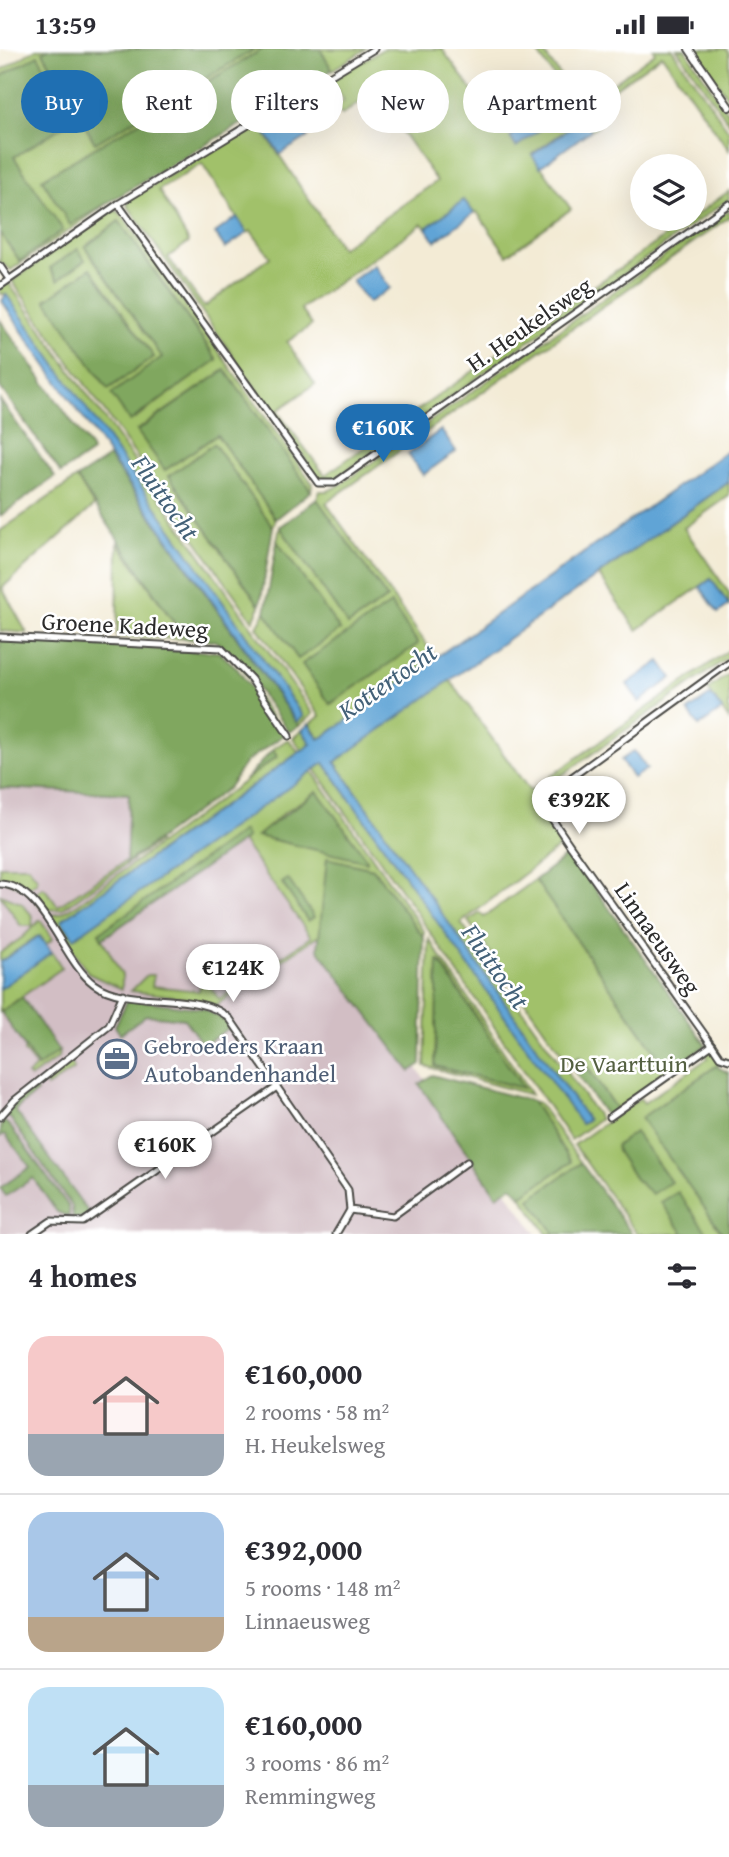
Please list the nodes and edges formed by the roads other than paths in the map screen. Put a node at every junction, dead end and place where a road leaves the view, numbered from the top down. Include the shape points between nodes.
1 (374, 49) edge
2 (689, 49) edge
3 (729, 107) edge
4 (118, 204) junction
5 (729, 204) edge
6 (0, 266) edge
7 (9, 279) junction
8 (0, 286) edge
9 (0, 637) edge
10 (729, 663) edge
11 (289, 736) dead end
12 (0, 884) edge
13 (123, 994) junction
14 (712, 1045) junction
15 (729, 1060) edge
16 (277, 1087) junction
17 (0, 1117) edge
18 (610, 1117) dead end
19 (467, 1162) dead end
20 (350, 1210) junction
21 (32, 1234) edge
22 (337, 1234) edge

1 - 4 street
2 - 3 street
4 - 5 street, H. Heukelsweg via 318,484 328,485
4 - 7 street
6 - 7 street
7 - 8 street
9 - 11 street, Groene Kadeweg via 222,648 251,679
10 - 14 street, Linnaeusweg via 543,798 544,807 571,847
12 - 13 street via 26,894 94,984
13 - 16 street via 205,1007 226,1015
13 - 17 street via 109,1026
14 - 15 street, Linnaeusweg via 720,1057
14 - 18 street
16 - 20 street via 344,1183
16 - 21 street via 83,1222 51,1221
19 - 20 street via 393,1216
20 - 22 street

